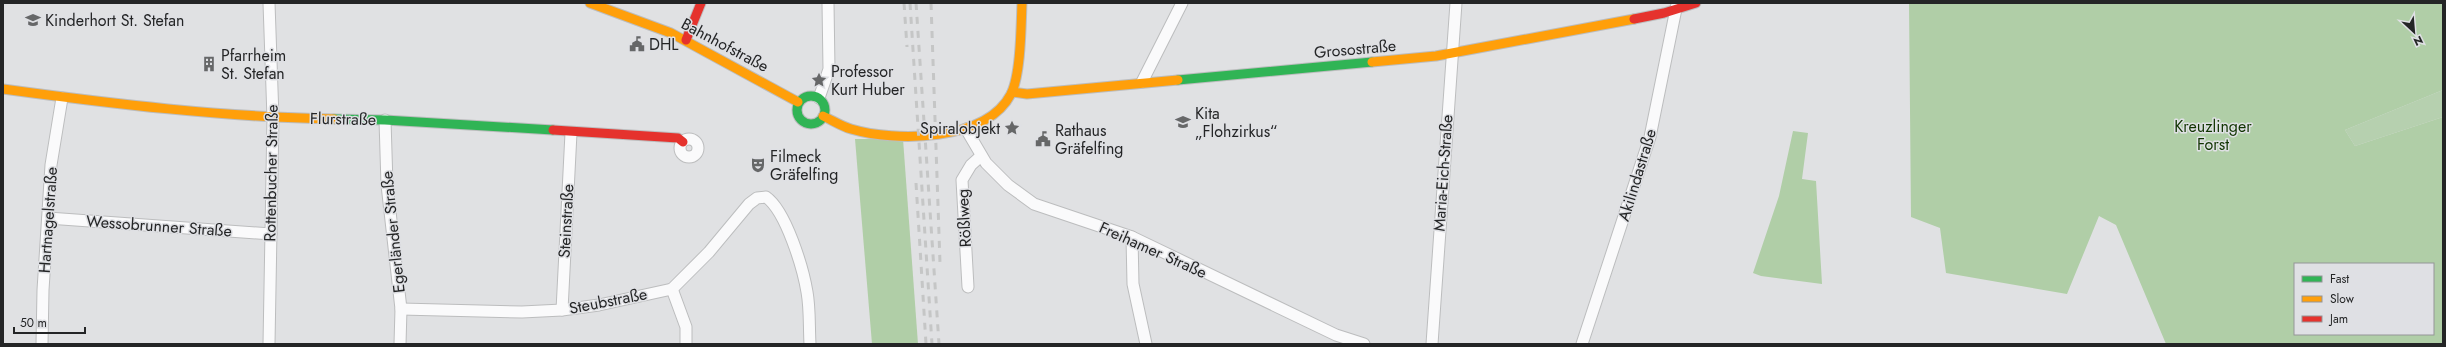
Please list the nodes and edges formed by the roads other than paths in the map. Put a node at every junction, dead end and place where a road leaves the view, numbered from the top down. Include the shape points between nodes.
1 (269, 3) edge
2 (590, 3) edge
3 (701, 3) edge
4 (828, 3) edge
5 (1022, 3) edge
6 (1182, 3) edge
7 (1456, 3) edge
8 (1696, 3) edge
9 (1677, 6) edge
10 (686, 40) junction
11 (1451, 51) junction
12 (1142, 82) junction
13 (3, 89) edge
14 (1012, 92) junction
15 (62, 98) junction
16 (819, 98) junction
17 (798, 102) junction
18 (823, 116) junction
19 (273, 118) junction
20 (385, 120) junction
21 (966, 129) junction
22 (571, 133) junction
23 (683, 142) dead end
24 (981, 156) junction
25 (48, 218) junction
26 (270, 234) junction
27 (1132, 237) junction
28 (968, 287) dead end
29 (672, 288) junction
30 (401, 309) junction
31 (562, 310) junction
32 (42, 344) edge
33 (269, 344) edge
34 (400, 344) edge
35 (686, 344) edge
36 (810, 344) edge
37 (1146, 344) edge
38 (1364, 344) edge
39 (1432, 344) edge
40 (1582, 344) edge

1 - 19 street, Rottenbucher Straße
2 - 10 street, Bahnhofstraße via 630,16
3 - 10 street
4 - 16 street via 829,69
5 - 14 street
6 - 12 street
7 - 11 street, Maria-Eich-Straße
8 - 9 street, Grosostraße
9 - 11 street, Grosostraße via 1664,13
9 - 40 street, Akilindastraße via 1650,137
10 - 17 street, Bahnhofstraße
11 - 12 street, Grosostraße via 1428,57
11 - 39 street, Maria-Eich-Straße
12 - 14 street, Grosostraße via 1027,94
13 - 15 street, Flurstraße
14 - 21 street via 997,111
15 - 19 street, Flurstraße via 142,108
15 - 25 street, Hartnagelstraße via 51,165
16 - 17 street via 806,96
16 - 18 street via 824,106
17 - 18 street via 797,113 803,122 812,124
18 - 21 street via 850,129 863,132 908,135
19 - 20 street, Flurstraße
19 - 26 street, Rottenbucher Straße
20 - 22 street, Flurstraße
20 - 30 street, Egerländer Straße via 387,185
21 - 24 street, Freihamer Straße
22 - 23 street, Flurstraße via 678,138
22 - 31 street, Steinstraße
24 - 27 street, Freihamer Straße via 1008,185 1034,204
24 - 28 street, Rößlweg via 971,165 962,180
25 - 26 street, Wessobrunner Straße
25 - 32 street, Hartnagelstraße
26 - 33 street, Rottenbucher Straße
27 - 37 street via 1133,284
27 - 38 street, Freihamer Straße via 1336,335
29 - 31 street, Steubstraße via 599,305
29 - 35 street via 686,327
29 - 36 street via 709,252 749,204 756,198 766,197 774,203 796,254 807,292
30 - 31 street, Steubstraße via 522,312
30 - 34 street, Egerländer Straße

